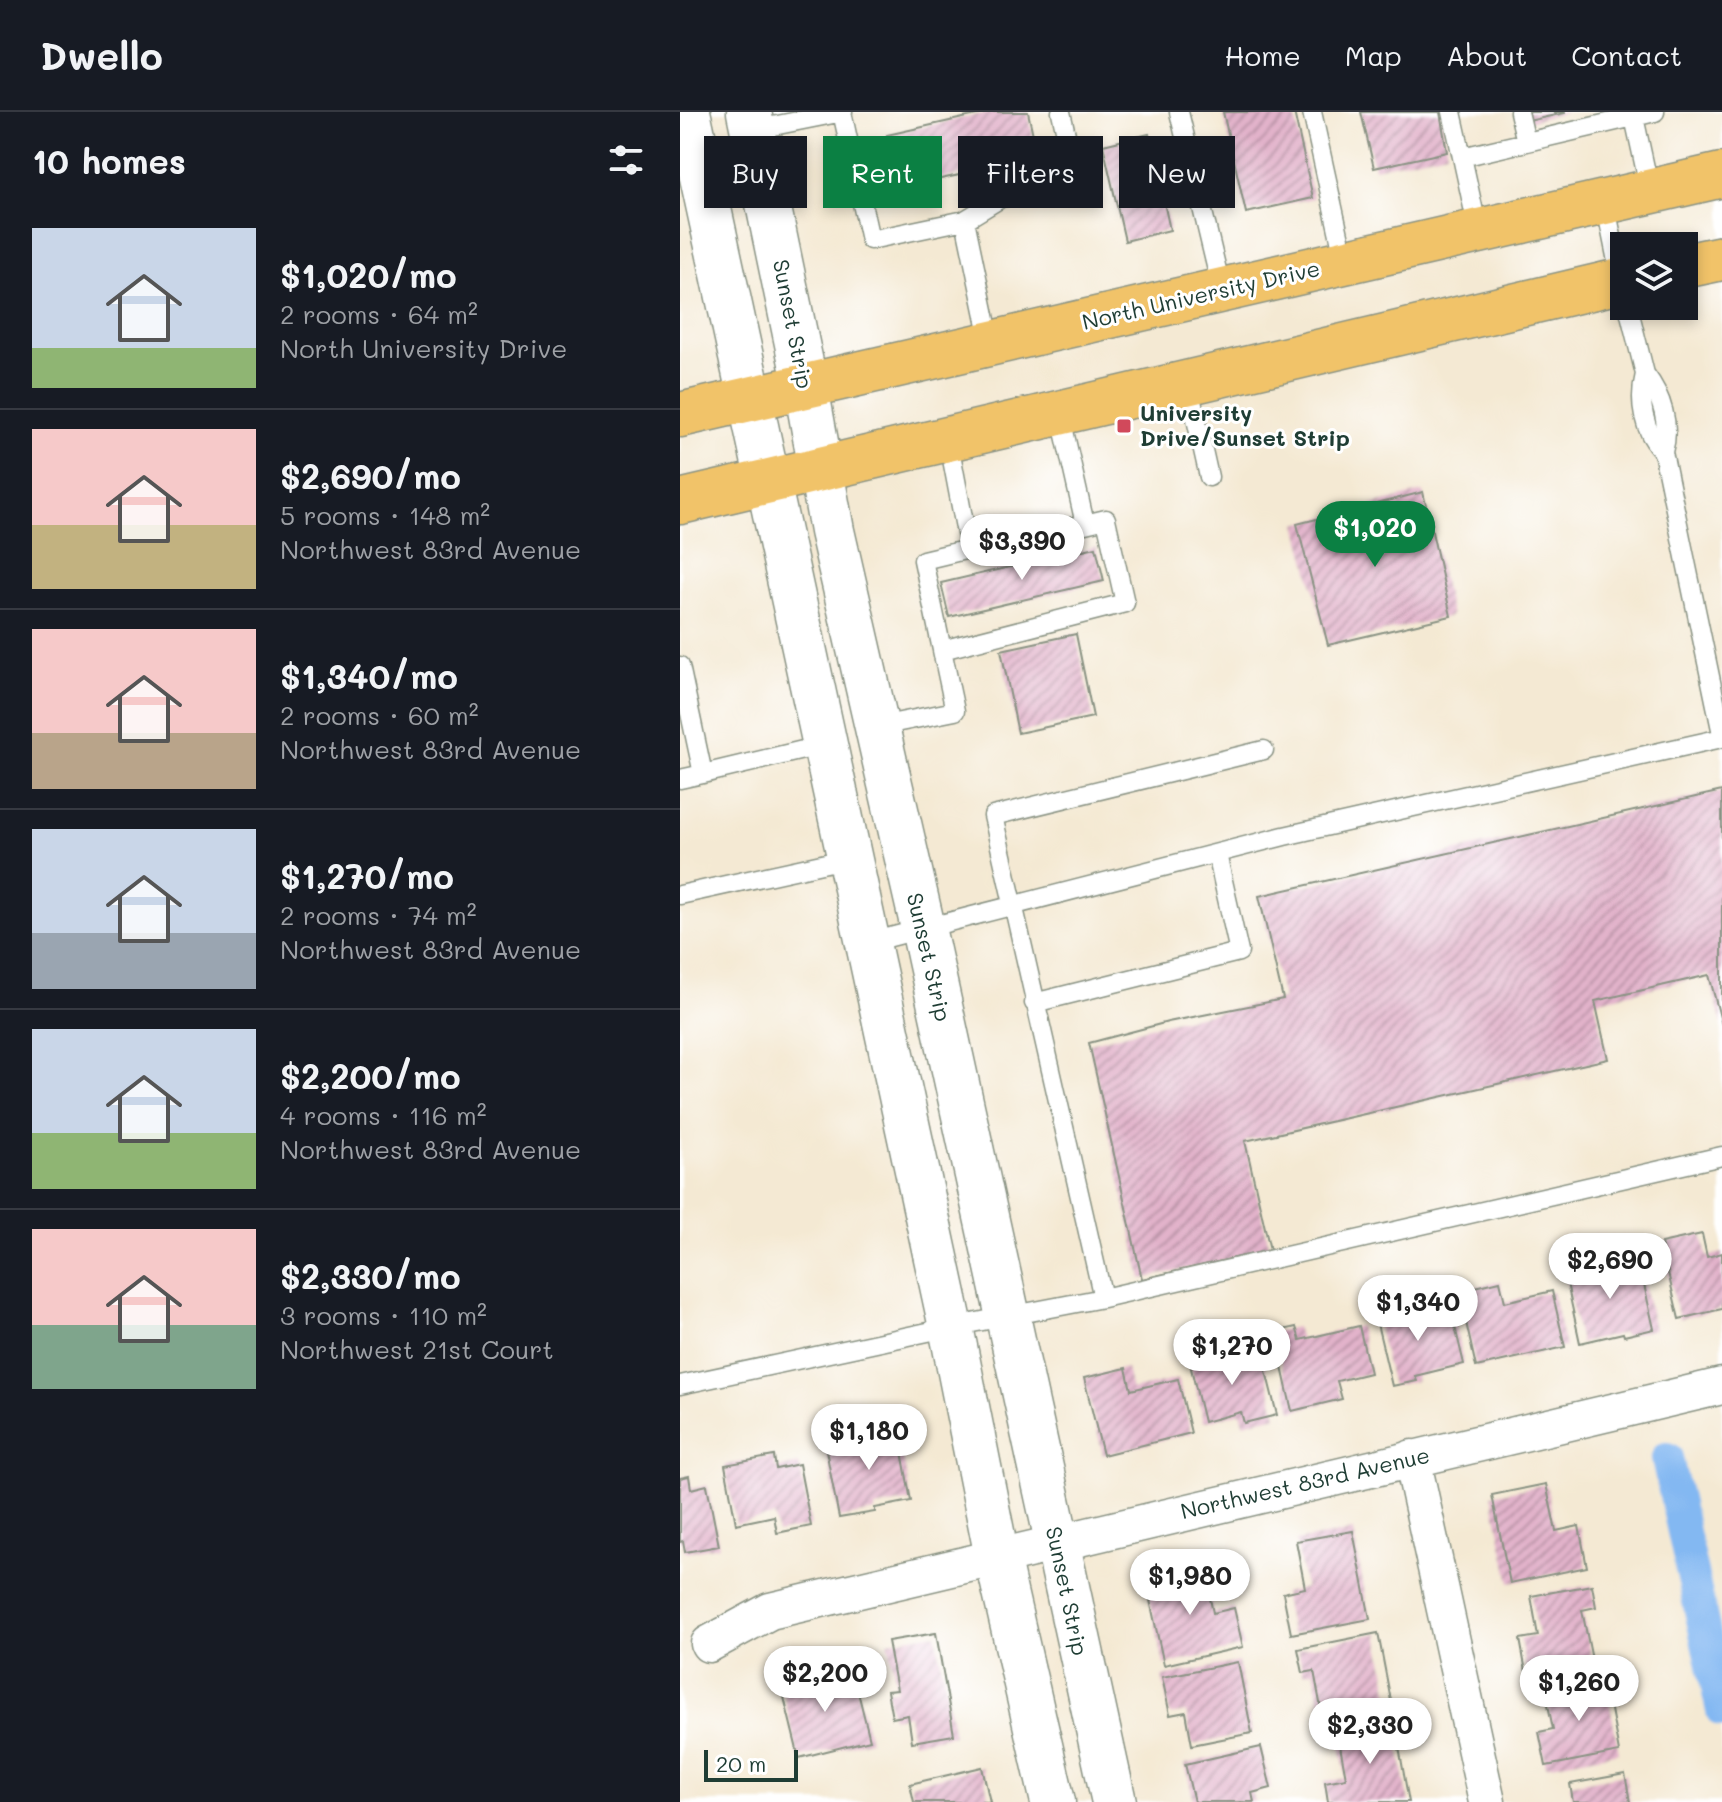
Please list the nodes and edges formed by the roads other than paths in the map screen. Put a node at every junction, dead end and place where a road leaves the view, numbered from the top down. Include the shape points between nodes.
1 (688, 112) edge
2 (842, 112) edge
3 (1061, 112) edge
4 (1179, 112) edge
5 (1312, 112) edge
6 (1452, 112) edge
7 (1519, 112) edge
8 (1647, 114) edge
9 (751, 121) edge
10 (1526, 142) junction
11 (1462, 157) junction
12 (1722, 175) edge
13 (1650, 191) junction
14 (1605, 202) junction
15 (965, 220) junction
16 (1478, 231) junction
17 (1611, 232) edge
18 (1722, 258) edge
19 (1345, 262) junction
20 (1698, 263) edge
21 (1222, 291) junction
22 (1610, 293) edge
23 (1632, 320) edge
24 (991, 344) junction
25 (1188, 383) junction
26 (806, 387) junction
27 (750, 400) junction
28 (1059, 412) junction
29 (680, 415) edge
30 (948, 438) junction
31 (820, 468) junction
32 (1209, 477) dead end
33 (768, 481) junction
34 (680, 502) edge
35 (1085, 524) junction
36 (969, 549) junction
37 (942, 650) junction
38 (680, 666) edge
39 (875, 727) junction
40 (1722, 736) edge
41 (824, 745) junction
42 (1264, 750) dead end
43 (703, 774) junction
44 (680, 779) edge
45 (1217, 854) junction
46 (849, 858) junction
47 (680, 895) edge
48 (1011, 906) junction
49 (923, 928) junction
50 (867, 943) junction
51 (1034, 1003) junction
52 (1722, 1156) edge
53 (1103, 1298) junction
54 (1009, 1315) junction
55 (951, 1327) junction
56 (680, 1385) edge
57 (1722, 1386) edge
58 (1412, 1458) junction
59 (1056, 1542) junction
60 (997, 1557) junction
61 (709, 1644) dead end
62 (1053, 1802) edge
63 (1114, 1802) edge
64 (1487, 1802) edge

1 - 27 street
2 - 9 lane
2 - 15 lane via 870,240
3 - 15 lane via 1070,151 1054,188 1001,198
4 - 21 lane
5 - 19 lane
6 - 11 lane
7 - 10 lane
8 - 10 lane
8 - 13 lane
9 - 26 street, Sunset Strip
10 - 11 lane
11 - 16 lane
12 - 13 main road, North University Drive
13 - 14 main road, North University Drive
14 - 16 main road, North University Drive
14 - 17 lane
15 - 24 lane
16 - 19 main road, North University Drive
18 - 20 main road
19 - 21 main road, North University Drive
21 - 24 main road, North University Drive
22 - 25 main road
23 - 40 lane via 1645,374 1658,390 1665,420 1663,452
24 - 26 main road, North University Drive
25 - 28 main road
25 - 32 lane
26 - 27 main road, North University Drive
26 - 31 street, Sunset Strip
27 - 29 main road, North University Drive
27 - 33 street
28 - 30 main road
28 - 35 lane
30 - 31 main road
30 - 36 lane
31 - 33 main road
31 - 39 street, Sunset Strip
33 - 34 main road
33 - 41 street
35 - 36 lane
35 - 37 lane via 1106,519 1125,603
36 - 37 lane via 923,560
37 - 39 lane via 955,711
38 - 43 lane
39 - 49 street, Sunset Strip
40 - 45 lane
41 - 43 lane
41 - 46 street
42 - 48 lane via 993,816
43 - 44 lane
45 - 48 lane
45 - 51 lane via 1239,952
46 - 47 lane
46 - 50 street
48 - 49 lane
48 - 51 lane
49 - 50 lane
49 - 54 street, Sunset Strip
50 - 55 street
51 - 53 lane
52 - 53 lane
53 - 54 lane
54 - 55 lane
54 - 59 street, Sunset Strip
55 - 56 lane
55 - 60 street
57 - 58 street, Northwest 83rd Avenue
58 - 59 street, Northwest 83rd Avenue
58 - 64 street
59 - 60 street, Northwest 83rd Avenue
59 - 63 street, Sunset Strip
60 - 61 street, Northwest 83rd Avenue via 770,1611
60 - 62 street

